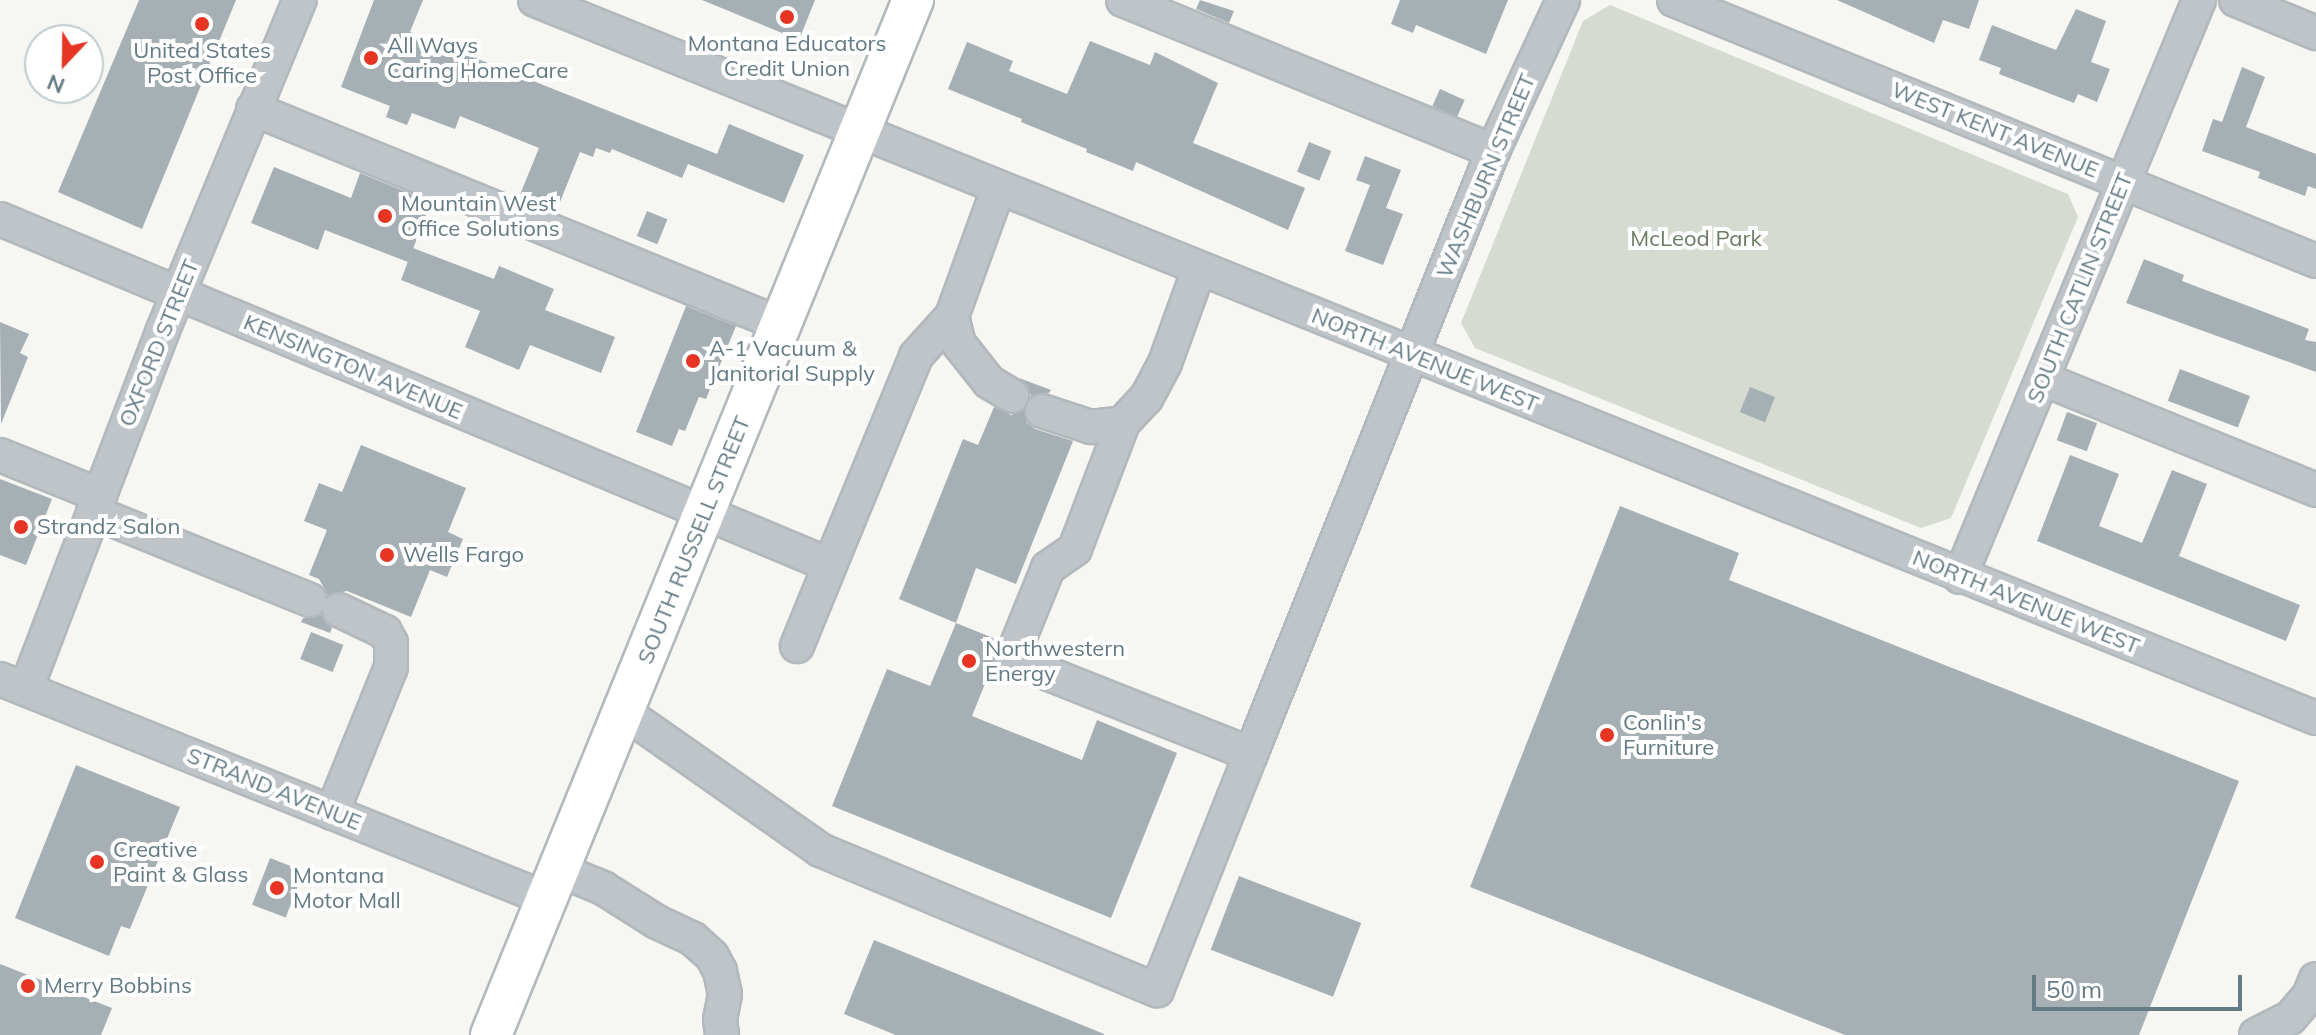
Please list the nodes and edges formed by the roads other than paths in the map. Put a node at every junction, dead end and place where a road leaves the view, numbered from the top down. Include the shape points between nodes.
1 (300, 0) edge
2 (535, 0) edge
3 (913, 0) edge
4 (1123, 0) edge
5 (1563, 0) edge
6 (1674, 0) edge
7 (2199, 0) edge
8 (2236, 0) edge
9 (2316, 33) edge
10 (253, 109) junction
11 (858, 133) junction
12 (1493, 151) junction
13 (2123, 182) junction
14 (998, 189) junction
15 (0, 219) edge
16 (2316, 261) edge
17 (1199, 269) junction
18 (178, 294) junction
19 (952, 316) junction
20 (780, 324) junction
21 (1412, 355) junction
22 (2043, 379) junction
23 (1012, 396) dead end
24 (1042, 411) dead end
25 (1123, 423) junction
26 (0, 455) edge
27 (2316, 490) edge
28 (96, 504) junction
29 (706, 514) junction
30 (830, 565) junction
31 (1960, 577) junction
32 (797, 646) dead end
33 (13, 684) edge
34 (624, 712) junction
35 (2316, 718) edge
36 (1251, 754) junction
37 (332, 813) junction
38 (553, 885) junction
39 (2316, 979) edge
40 (491, 1035) edge
41 (722, 1035) edge
42 (2256, 1035) edge

1 - 10 street, OXFORD STREET
2 - 11 street, NORTH AVENUE WEST
3 - 11 main road, SOUTH RUSSELL STREET
4 - 12 street
5 - 12 street, WASHBURN STREET
6 - 13 street, WEST KENT AVENUE
7 - 13 street, SOUTH CATLIN STREET
8 - 9 street
10 - 18 street, OXFORD STREET
10 - 20 street
11 - 14 street, NORTH AVENUE WEST
11 - 20 main road, SOUTH RUSSELL STREET
12 - 21 street, WASHBURN STREET
13 - 16 street, WEST KENT AVENUE
13 - 22 street, SOUTH CATLIN STREET
14 - 17 street, NORTH AVENUE WEST
14 - 19 street
15 - 18 street, KENSINGTON AVENUE
17 - 21 street, NORTH AVENUE WEST
17 - 25 street via 1165,363 1146,398
18 - 28 street, OXFORD STREET
18 - 29 street, KENSINGTON AVENUE
19 - 23 street via 959,344 989,382
19 - 30 street via 916,356
20 - 29 main road, SOUTH RUSSELL STREET
21 - 31 street, NORTH AVENUE WEST
21 - 36 street, WASHBURN STREET
22 - 27 street
22 - 31 street, SOUTH CATLIN STREET
24 - 25 street via 1091,427
25 - 36 street via 1075,549 1048,568 1011,659
26 - 28 street
28 - 33 street, OXFORD STREET
28 - 37 street via 385,632 391,643 391,667
29 - 30 street, KENSINGTON AVENUE
29 - 34 main road, SOUTH RUSSELL STREET
30 - 32 street
31 - 35 street, NORTH AVENUE WEST
33 - 37 street, STRAND AVENUE
34 - 36 street, WASHBURN STREET via 820,850 1157,990
34 - 38 main road, SOUTH RUSSELL STREET
37 - 38 street, STRAND AVENUE
38 - 40 main road, SOUTH RUSSELL STREET
38 - 41 street, STRAND AVENUE via 603,888 693,939 720,971 725,994
39 - 42 street via 2290,1018

